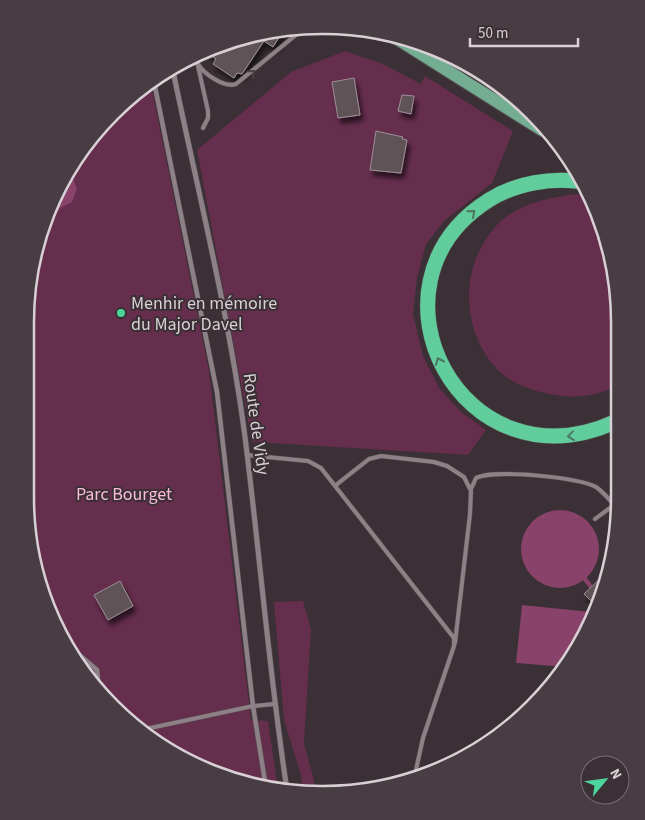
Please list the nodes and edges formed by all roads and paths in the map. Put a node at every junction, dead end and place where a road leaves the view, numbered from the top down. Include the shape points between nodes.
1 (296, 35) edge
2 (414, 49) edge
3 (198, 64) joint
4 (174, 75) edge
5 (155, 87) edge
6 (533, 124) edge
7 (203, 128) dead end
8 (575, 182) edge
9 (611, 423) edge
10 (247, 456) junction
11 (336, 485) junction
12 (471, 491) junction
13 (611, 502) edge
14 (611, 509) edge
15 (595, 519) dead end
16 (454, 645) junction
17 (80, 655) edge
18 (98, 680) edge
19 (274, 704) junction
20 (253, 706) junction
21 (149, 728) edge
22 (416, 771) edge
23 (265, 781) edge
24 (285, 784) edge

3 -> 1 lane via 207,75 232,86
2 - 6 main road
3 - 7 lane via 208,111
4 - 10 street, Route de Vidy via 233,360
5 - 20 street via 217,392
9 -> 8 highway via 585,434 560,437 533,435 506,427 477,410 458,392 444,371 431,335 429,302 434,272 442,250 466,218 492,198 514,188 549,181
10 - 11 lane via 314,463
10 - 19 street, Route de Vidy
11 - 12 lane via 369,459 381,456 447,466 464,477
11 - 16 lane via 450,632
12 - 13 lane via 476,478 490,473 559,478 596,487
12 - 16 lane
14 - 15 lane
16 - 22 lane
17 - 18 street via 98,670
19 - 20 lane
19 - 24 street, Route de Vidy
20 - 21 lane
20 - 23 street

